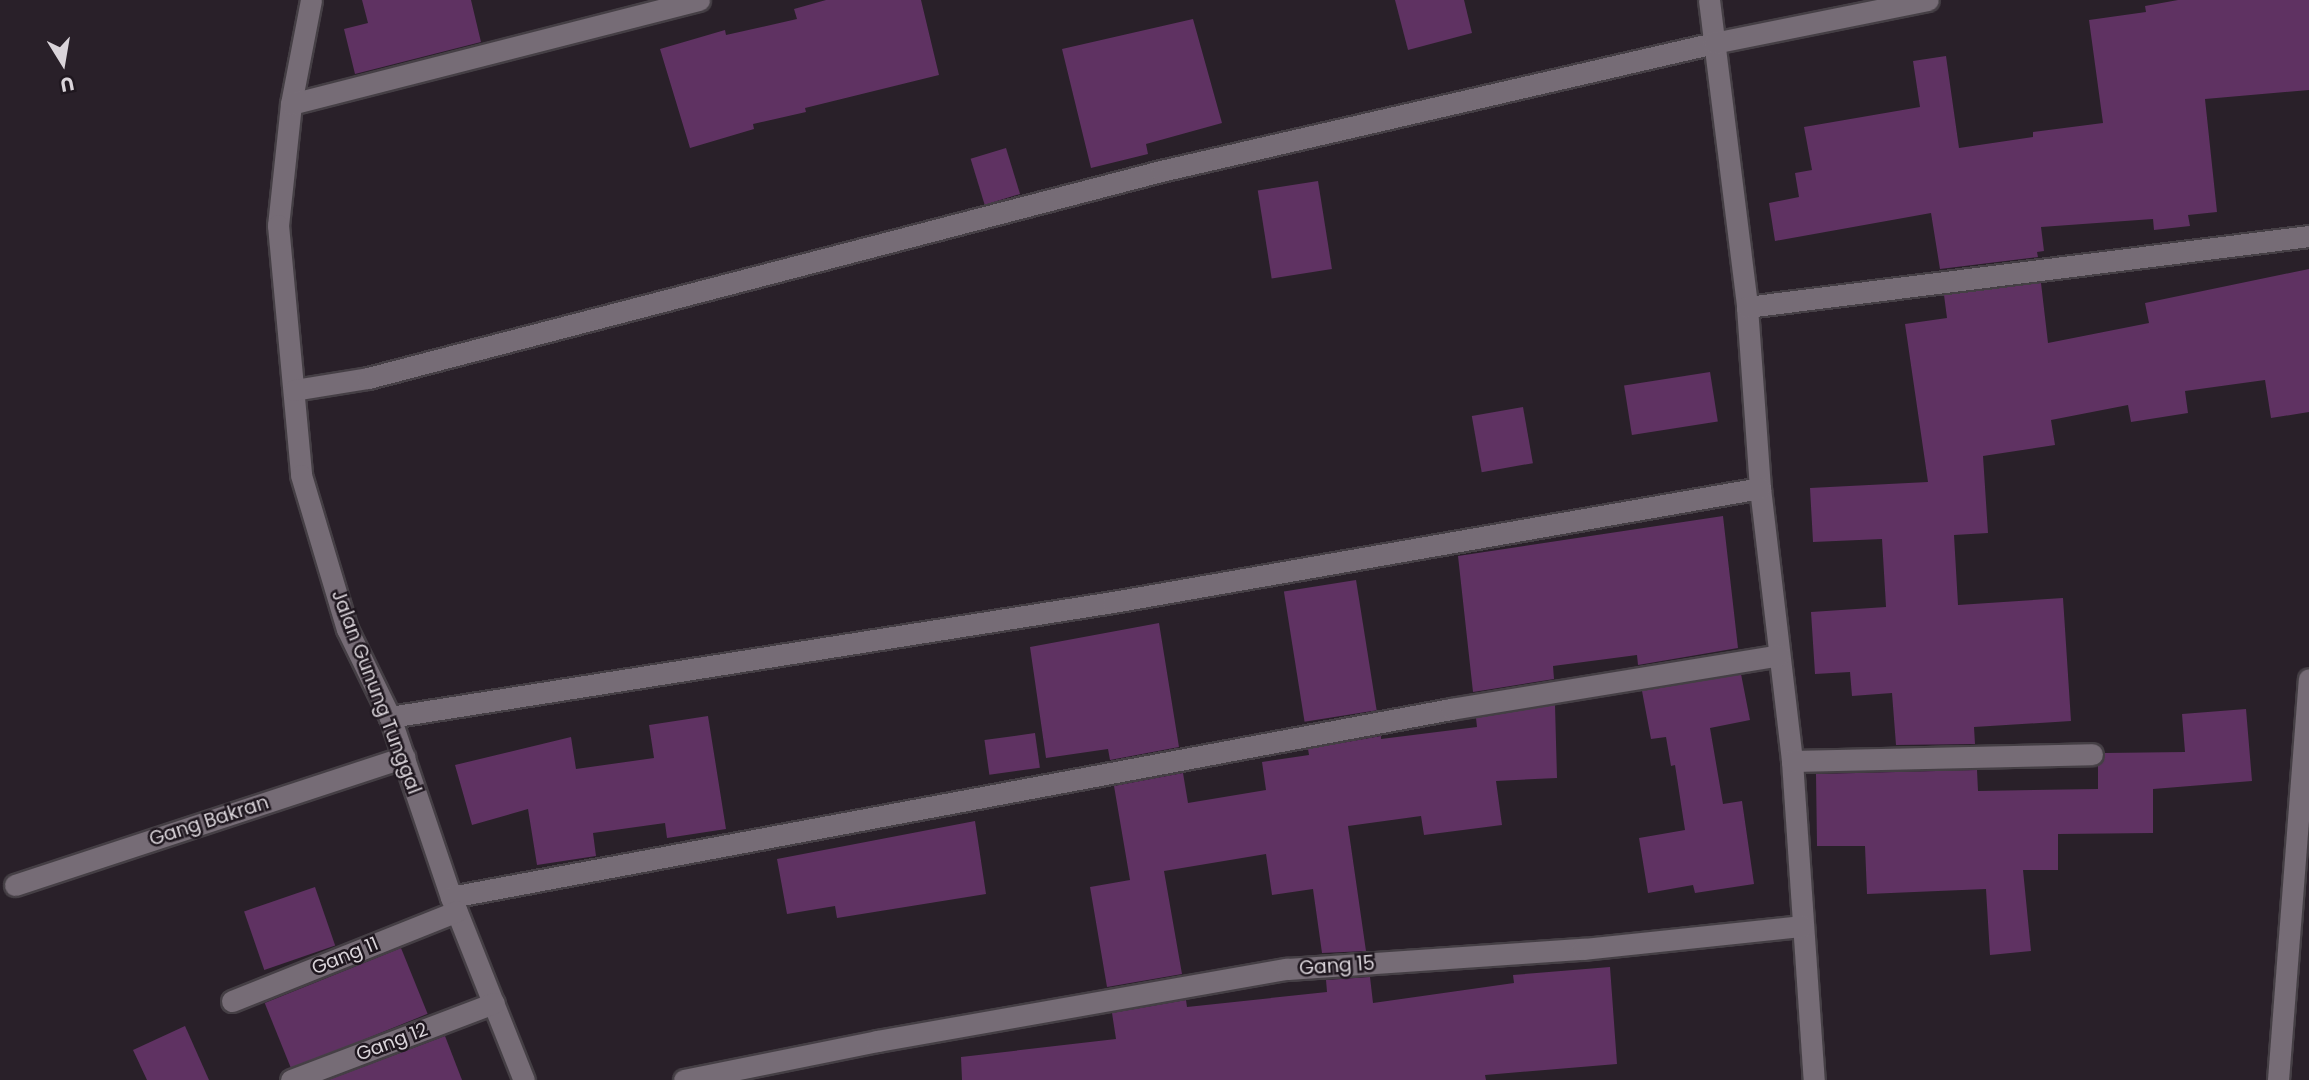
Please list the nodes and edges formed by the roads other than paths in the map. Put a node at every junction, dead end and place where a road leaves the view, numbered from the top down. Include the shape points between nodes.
1 (311, 0) edge
2 (699, 0) edge
3 (1709, 0) edge
4 (1927, 0) edge
5 (1714, 43) junction
6 (291, 104) junction
7 (2309, 236) edge
8 (1747, 307) junction
9 (294, 390) junction
10 (1760, 488) junction
11 (1779, 655) junction
12 (2309, 678) edge
13 (390, 718) junction
14 (2092, 754) dead end
15 (404, 757) junction
16 (1792, 761) junction
17 (15, 885) dead end
18 (454, 904) junction
19 (1802, 926) junction
20 (232, 1001) dead end
21 (494, 1003) junction
22 (290, 1080) edge
23 (524, 1080) edge
24 (684, 1080) edge
25 (1814, 1080) edge
26 (2278, 1080) edge

1 - 6 street, Jalan Gunung Tunggal
2 - 6 street
3 - 5 street
4 - 5 street
5 - 8 street
5 - 9 street via 1161,171 368,378
6 - 9 street, Jalan Gunung Tunggal via 278,225
7 - 8 street
8 - 10 street
9 - 13 street, Jalan Gunung Tunggal via 301,475 347,629
10 - 11 street
10 - 13 street via 1113,602
11 - 16 street
11 - 18 street, Gang 11 via 1451,709
12 - 26 street
13 - 15 street, Jalan Gunung Tunggal
14 - 16 street
15 - 17 street, Gang Bakran
15 - 18 street, Jalan Gunung Tunggal
16 - 19 street
18 - 20 street, Gang 11
18 - 21 street, Jalan Gunung Tunggal
19 - 24 street, Gang 15 via 1583,949 1287,969
19 - 25 street
21 - 22 street, Gang 12
21 - 23 street, Jalan Gunung Tunggal

